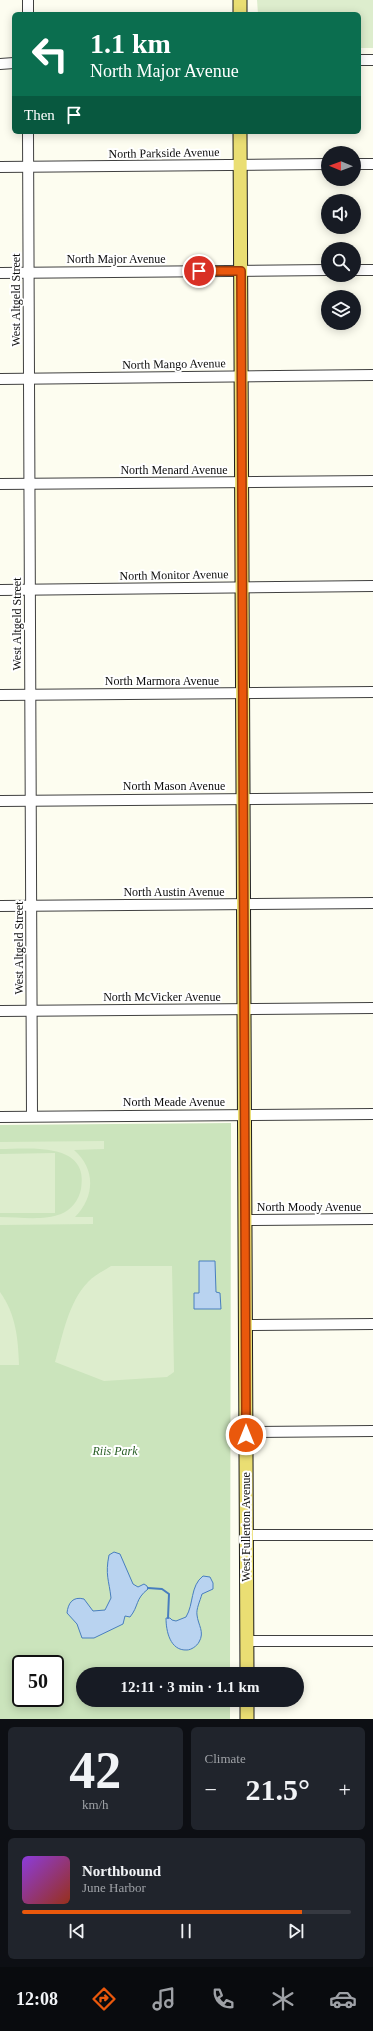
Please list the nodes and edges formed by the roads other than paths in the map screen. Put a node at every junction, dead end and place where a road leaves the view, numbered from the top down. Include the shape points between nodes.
1 (28, 0) edge
2 (240, 0) edge
3 (28, 12) edge
4 (240, 12) edge
5 (361, 60) edge
6 (373, 60) edge
7 (12, 63) edge
8 (0, 64) edge
9 (28, 134) edge
10 (240, 134) edge
11 (321, 164) edge
12 (361, 164) edge
13 (373, 164) edge
14 (240, 165) junction
15 (0, 167) edge
16 (29, 167) junction
17 (321, 270) edge
18 (361, 270) edge
19 (373, 270) edge
20 (241, 271) junction
21 (0, 273) edge
22 (29, 273) junction
23 (373, 375) edge
24 (241, 377) junction
25 (0, 379) edge
26 (29, 379) junction
27 (373, 481) edge
28 (242, 482) junction
29 (0, 484) edge
30 (30, 484) junction
31 (373, 586) edge
32 (242, 588) junction
33 (0, 590) edge
34 (30, 590) junction
35 (373, 692) edge
36 (243, 693) junction
37 (0, 695) edge
38 (31, 695) junction
39 (373, 798) edge
40 (243, 799) junction
41 (0, 800) edge
42 (31, 800) junction
43 (373, 903) edge
44 (244, 904) junction
45 (0, 906) edge
46 (31, 906) junction
47 (373, 1008) edge
48 (244, 1009) junction
49 (0, 1011) edge
50 (32, 1011) junction
51 (373, 1114) edge
52 (245, 1115) junction
53 (32, 1116) junction
54 (0, 1117) edge
55 (373, 1219) edge
56 (245, 1220) junction
57 (373, 1324) edge
58 (246, 1325) junction
59 (373, 1431) edge
60 (246, 1432) junction
61 (246, 1535) junction
62 (373, 1535) edge
63 (247, 1641) junction
64 (373, 1641) edge
65 (247, 1667) edge
66 (247, 1707) edge
67 (247, 1719) edge

1 - 3 street
2 - 4 main road
5 - 6 street
7 - 8 street
9 - 16 street, West Altgeld Street
10 - 14 main road, West Fullerton Avenue
11 - 14 street, North Parkside Avenue
12 - 13 street
14 - 16 street, North Parkside Avenue
14 - 20 main road, West Fullerton Avenue
15 - 16 street, North Parkside Avenue
16 - 22 street, West Altgeld Street
17 - 20 street, North Major Avenue
18 - 19 street
20 - 22 street, North Major Avenue
20 - 24 main road, West Fullerton Avenue
21 - 22 street, North Major Avenue
22 - 26 street, West Altgeld Street
23 - 24 street, North Mango Avenue
24 - 26 street, North Mango Avenue
24 - 28 main road, West Fullerton Avenue
25 - 26 street, North Mango Avenue
26 - 30 street, West Altgeld Street
27 - 28 street, North Menard Avenue
28 - 30 street, North Menard Avenue
28 - 32 main road, West Fullerton Avenue
29 - 30 street, North Menard Avenue
30 - 34 street, West Altgeld Street
31 - 32 street, North Monitor Avenue
32 - 34 street, North Monitor Avenue
32 - 36 main road, West Fullerton Avenue
33 - 34 street, North Monitor Avenue
34 - 38 street, West Altgeld Street
35 - 36 street, North Marmora Avenue
36 - 38 street, North Marmora Avenue
36 - 40 main road, West Fullerton Avenue
37 - 38 street, North Marmora Avenue
38 - 42 street, West Altgeld Street
39 - 40 street, North Mason Avenue
40 - 42 street, North Mason Avenue
40 - 44 main road, West Fullerton Avenue
41 - 42 street, North Mason Avenue
42 - 46 street, West Altgeld Street
43 - 44 street, North Austin Avenue
44 - 46 street, North Austin Avenue
44 - 48 main road, West Fullerton Avenue
45 - 46 street, North Austin Avenue
46 - 50 street, West Altgeld Street
47 - 48 street, North McVicker Avenue
48 - 50 street, North McVicker Avenue
48 - 52 main road, West Fullerton Avenue
49 - 50 street, North McVicker Avenue
50 - 53 street, West Altgeld Street
51 - 52 street, North Meade Avenue
52 - 53 street, North Meade Avenue
52 - 56 main road, West Fullerton Avenue
53 - 54 street, North Meade Avenue
55 - 56 street, North Moody Avenue
56 - 58 main road, West Fullerton Avenue
57 - 58 street
58 - 60 main road, West Fullerton Avenue
59 - 60 street
60 - 61 main road, West Fullerton Avenue
61 - 62 street
61 - 63 main road, West Fullerton Avenue
63 - 64 street
63 - 65 main road, West Fullerton Avenue
66 - 67 main road

